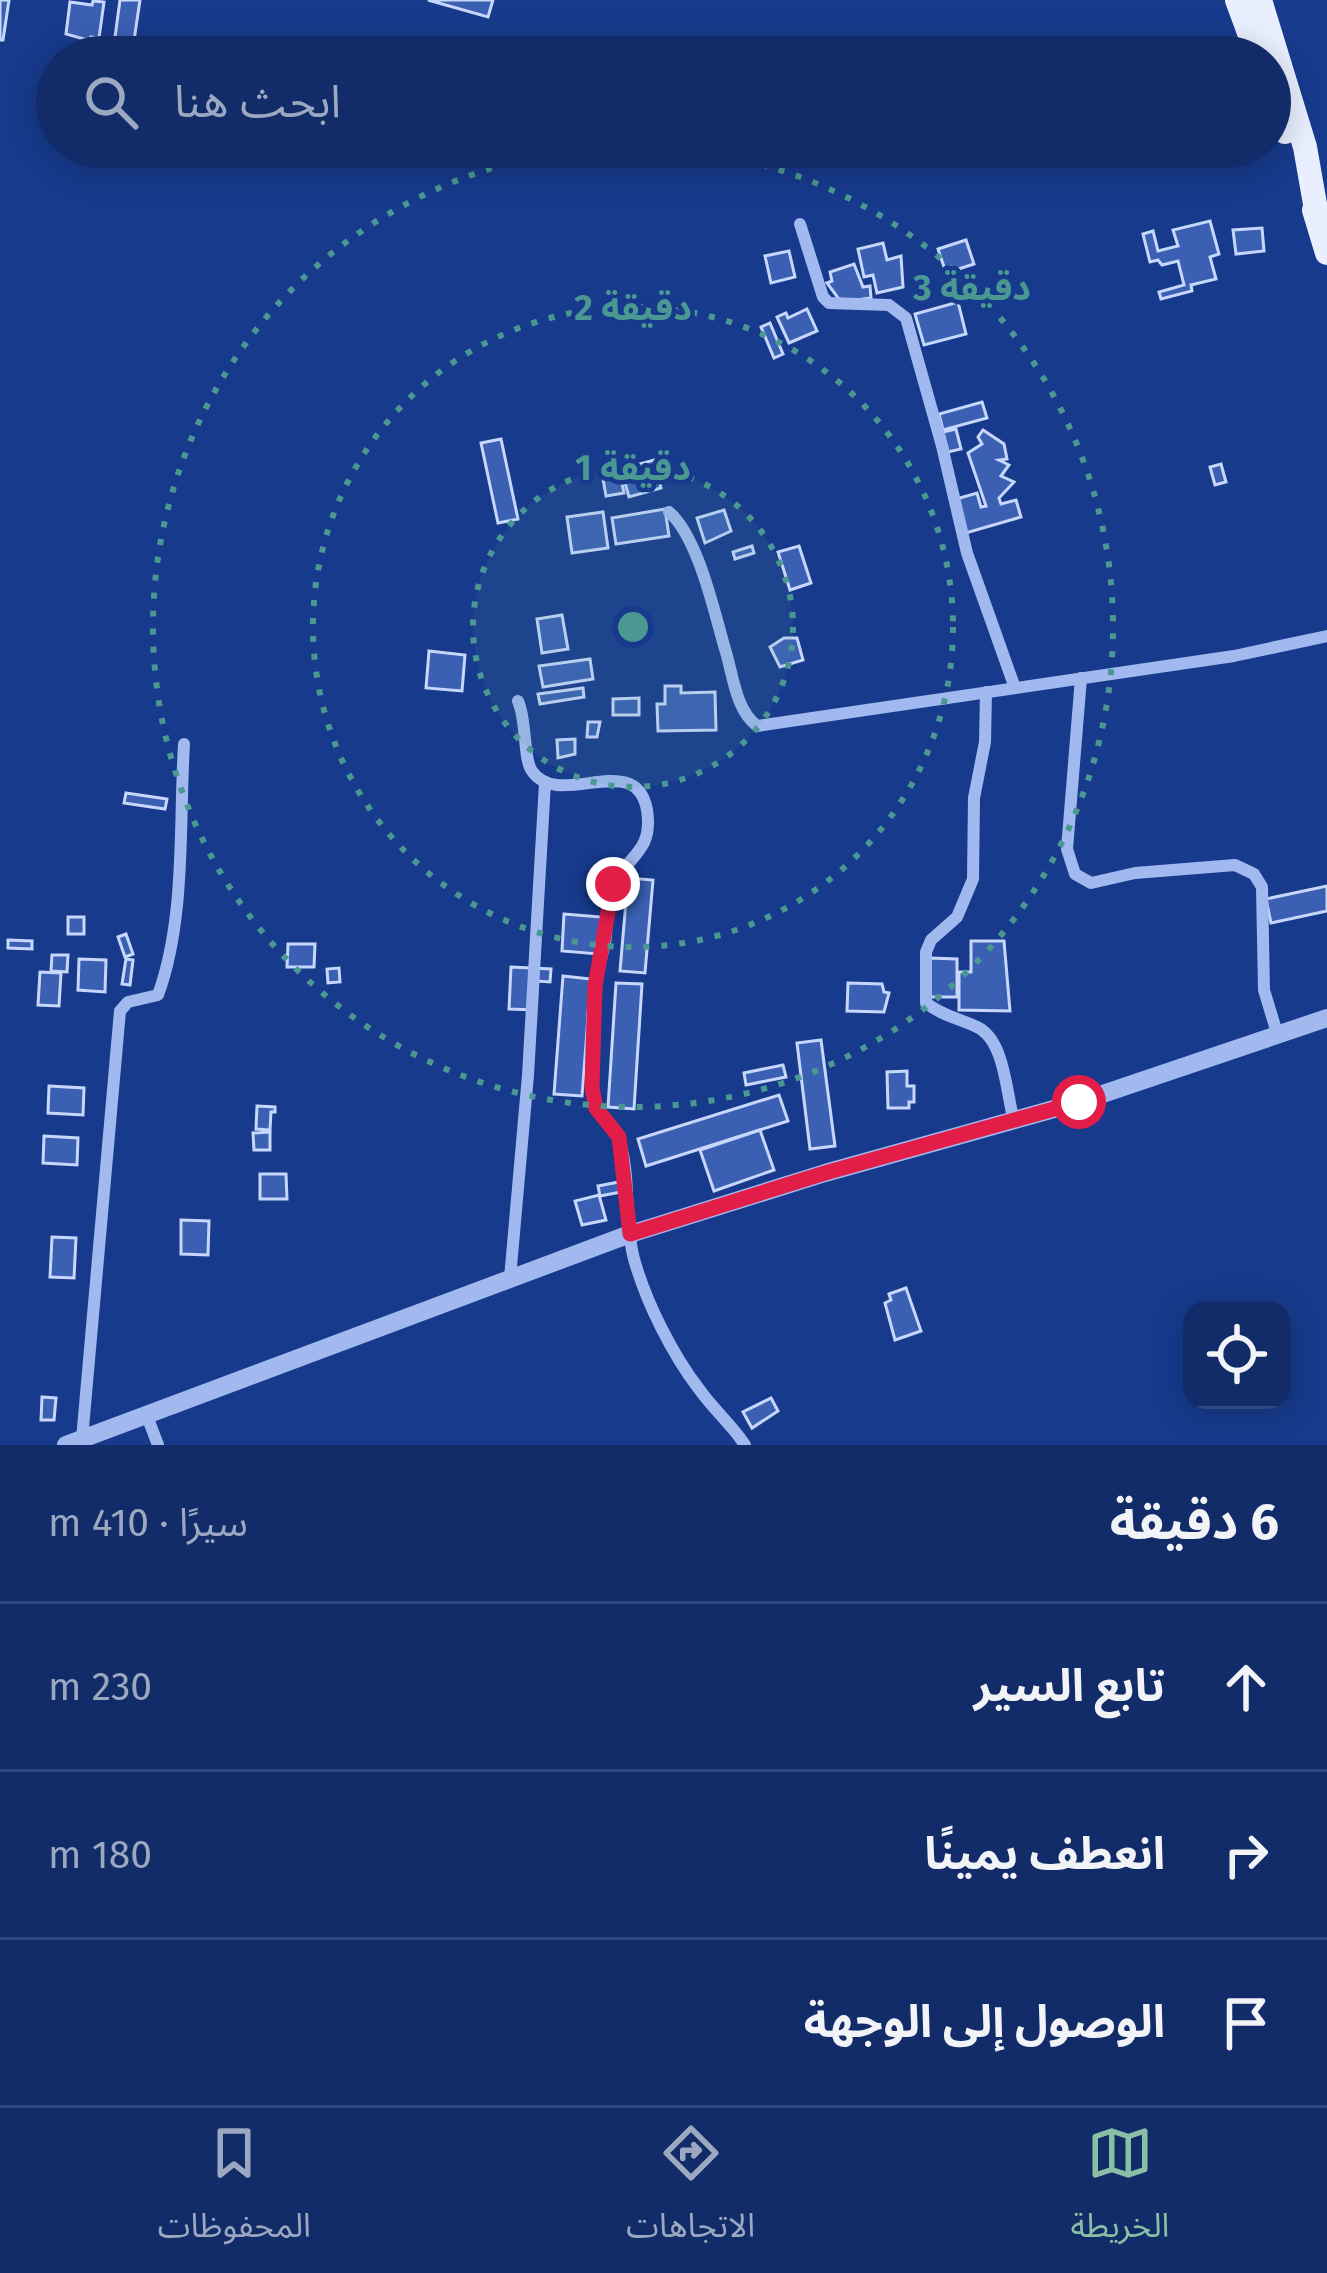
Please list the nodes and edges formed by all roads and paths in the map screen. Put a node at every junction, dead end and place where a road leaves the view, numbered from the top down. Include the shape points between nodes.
1 (1237, 0) edge
2 (1260, 0) edge
3 (1250, 36) edge
4 (1271, 36) edge
5 (1291, 101) edge
6 (1291, 148) edge
7 (1318, 221) junction
8 (800, 224) dead end
9 (1327, 254) edge
10 (669, 512) dead end
11 (1327, 635) edge
12 (1081, 678) junction
13 (1015, 688) junction
14 (986, 692) junction
15 (518, 701) dead end
16 (184, 744) dead end
17 (545, 783) junction
18 (1327, 1018) edge
19 (1277, 1033) junction
20 (1014, 1121) junction
21 (630, 1234) junction
22 (510, 1278) junction
23 (147, 1416) junction
24 (74, 1442) edge
25 (158, 1445) edge
26 (746, 1445) edge

1 - 3 main road
2 - 4 main road
5 - 7 main road
6 - 7 main road
7 - 9 main road
8 - 13 street via 829,303 890,305 905,318 967,553
10 - 14 street via 692,547 752,723
11 - 12 street
12 - 13 street
12 - 19 street via 1067,849 1075,874 1091,883 1235,866 1254,874 1262,887 1264,989
13 - 14 street
14 - 20 street via 973,879 957,917 926,952 926,1003 995,1043
15 - 17 street via 528,762
16 - 24 street via 165,976 158,995 120,1011
17 - 21 street via 628,783 646,807 644,847 613,884 595,986 593,1101 619,1137
17 - 22 street
18 - 19 street
19 - 20 street
20 - 21 street
21 - 22 street
21 - 26 street via 667,1333 697,1387
22 - 23 street
23 - 24 street
23 - 25 street

